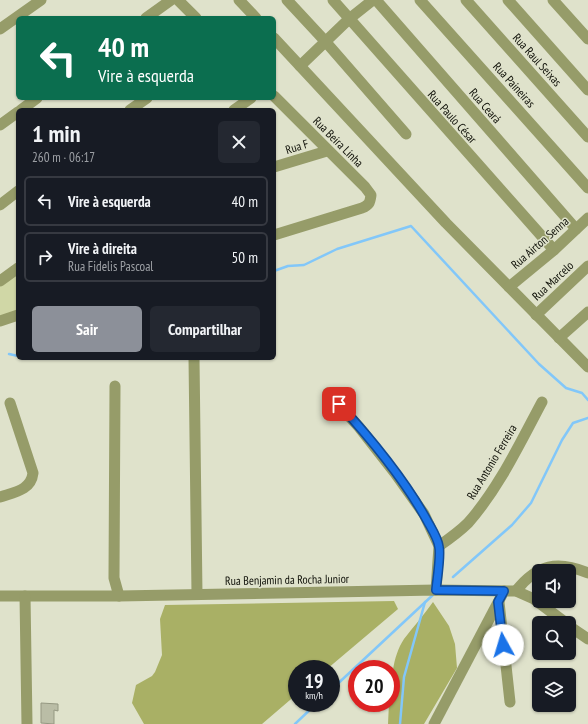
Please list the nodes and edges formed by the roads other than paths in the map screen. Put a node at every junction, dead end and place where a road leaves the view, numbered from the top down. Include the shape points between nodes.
1 (41, 0) edge
2 (171, 0) edge
3 (178, 0) edge
4 (239, 0) edge
5 (287, 0) edge
6 (333, 0) edge
7 (374, 0) edge
8 (420, 0) edge
9 (466, 0) edge
10 (508, 0) edge
11 (553, 0) edge
12 (18, 16) edge
13 (149, 16) edge
14 (194, 16) edge
15 (254, 16) edge
16 (16, 18) edge
17 (349, 19) junction
18 (0, 29) edge
19 (588, 39) edge
20 (276, 40) edge
21 (325, 42) junction
22 (300, 66) junction
23 (588, 90) edge
24 (276, 98) edge
25 (35, 100) edge
26 (144, 100) edge
27 (248, 100) edge
28 (25, 108) edge
29 (133, 108) edge
30 (237, 108) edge
31 (16, 115) edge
32 (0, 125) edge
33 (406, 134) dead end
34 (588, 137) edge
35 (327, 151) junction
36 (276, 166) edge
37 (588, 188) edge
38 (16, 193) edge
39 (0, 205) edge
40 (588, 218) edge
41 (576, 229) junction
42 (276, 234) edge
43 (554, 250) junction
44 (588, 266) edge
45 (16, 269) edge
46 (0, 281) edge
47 (509, 288) junction
48 (588, 312) edge
49 (536, 315) junction
50 (16, 316) edge
51 (0, 321) edge
52 (559, 338) junction
53 (194, 360) edge
54 (586, 362) edge
55 (114, 386) dead end
56 (328, 393) dead end
57 (542, 402) dead end
58 (10, 403) dead end
59 (0, 497) edge
60 (439, 546) junction
61 (588, 573) edge
62 (114, 578) junction
63 (436, 590) junction
64 (504, 591) junction
65 (516, 591) junction
66 (197, 594) junction
67 (0, 596) edge
68 (25, 596) junction
69 (104, 596) junction
70 (119, 596) junction
71 (498, 602) junction
72 (557, 616) edge
73 (576, 631) edge
74 (588, 639) edge
75 (510, 702) dead end
76 (28, 724) edge
77 (434, 724) edge

1 - 12 street
2 - 13 street
3 - 14 street
4 - 15 street
5 - 21 street
6 - 17 street, Rua Paulo César
7 - 17 street
7 - 41 street, Rua Ceará
8 - 37 street, Rua Paineiras
9 - 34 street, Rua Raul Seixas
10 - 23 street
11 - 19 street
16 - 18 street
17 - 21 street
17 - 43 street, Rua Paulo César
20 - 22 street
21 - 22 street
21 - 33 street
22 - 47 street
24 - 35 street, Rua Beira Linha
25 - 28 street
26 - 29 street
27 - 30 street
31 - 32 street
35 - 36 street, Rua F
35 - 42 street, Rua Beira Linha via 371,195 370,202 362,208
38 - 39 street
40 - 41 street, Rua Airton Senna
41 - 43 street, Rua Airton Senna
43 - 47 street, Rua Airton Senna
44 - 49 street, Rua Marcelo
45 - 46 street
47 - 49 street
48 - 52 street
49 - 52 street
50 - 51 street
52 - 54 street
53 - 66 street
55 - 62 street
56 - 60 street via 359,427 407,488 424,514
57 - 60 street, Rua Antonio Ferreira via 490,493 467,523
58 - 59 street via 33,473 28,486
60 - 63 street
61 - 65 street via 574,567 552,566 541,570
62 - 69 street
62 - 70 street
63 - 64 street, Rua Benjamin da Rocha Junior
63 - 66 street, Rua Benjamin da Rocha Junior
64 - 65 street, Rua Benjamin da Rocha Junior
64 - 71 street
65 - 72 street, Rua Benjamin da Rocha Junior via 534,599
66 - 70 street, Rua Benjamin da Rocha Junior
67 - 68 street, Rua Benjamin da Rocha Junior
68 - 69 street, Rua Benjamin da Rocha Junior
68 - 76 street
69 - 70 street, Rua Benjamin da Rocha Junior
71 - 75 street
71 - 77 street
73 - 74 street

